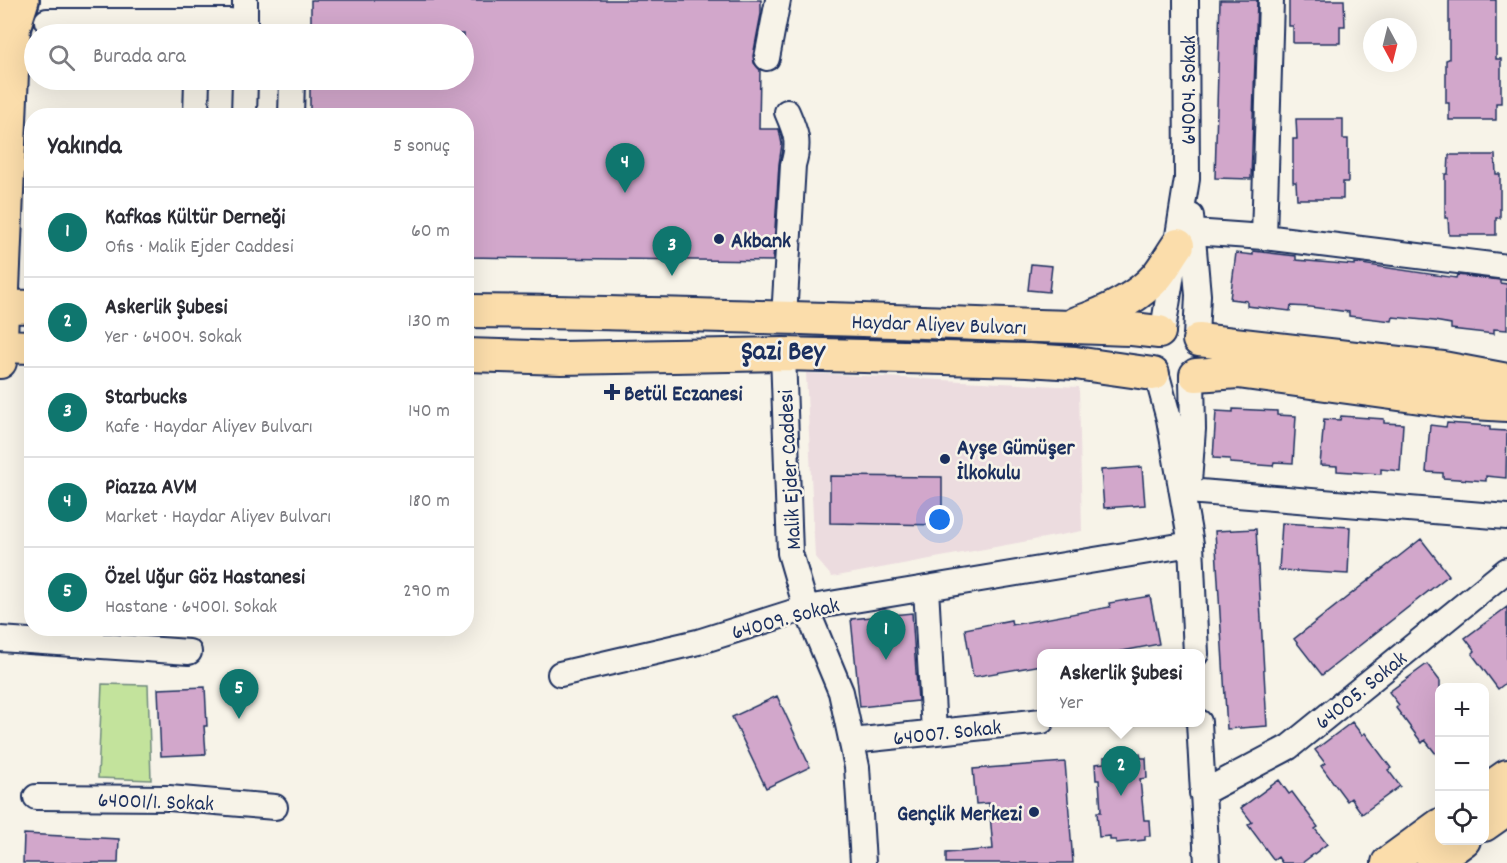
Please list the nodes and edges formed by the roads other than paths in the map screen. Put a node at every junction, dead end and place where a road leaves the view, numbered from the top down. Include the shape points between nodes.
1 (245, 0) edge
2 (778, 0) edge
3 (1186, 0) edge
4 (1271, 0) edge
5 (17, 8) edge
6 (238, 18) edge
7 (47, 21) dead end
8 (767, 58) dead end
9 (197, 90) edge
10 (245, 90) edge
11 (292, 90) edge
12 (196, 108) edge
13 (244, 108) edge
14 (291, 108) edge
15 (787, 112) dead end
16 (1264, 237) junction
17 (1185, 238) junction
18 (1507, 267) edge
19 (17, 306) edge
20 (474, 311) edge
21 (784, 318) junction
22 (1068, 327) junction
23 (1161, 331) junction
24 (1197, 338) junction
25 (11, 352) edge
26 (783, 354) junction
27 (474, 355) edge
28 (1156, 377) junction
29 (1194, 377) junction
30 (1507, 380) edge
31 (1507, 405) edge
32 (1187, 501) junction
33 (1507, 517) edge
34 (1191, 544) junction
35 (1507, 570) edge
36 (926, 588) junction
37 (806, 608) junction
38 (129, 638) edge
39 (0, 639) edge
40 (1196, 649) edge
41 (189, 652) dead end
42 (560, 674) dead end
43 (1037, 721) edge
44 (1199, 727) edge
45 (934, 732) junction
46 (852, 741) junction
47 (1507, 776) edge
48 (1486, 791) edge
49 (1203, 793) junction
50 (36, 797) dead end
51 (275, 807) dead end
52 (1507, 809) edge
53 (1489, 822) edge
54 (1435, 829) edge
55 (1457, 845) edge
56 (863, 863) edge
57 (1208, 863) edge
58 (1388, 863) edge
59 (1433, 863) edge

1 - 6 street
2 - 8 street
3 - 17 street, 64004. Sokak
4 - 16 street
5 - 19 main road
6 - 7 street
9 - 12 street
10 - 13 street
11 - 14 street
15 - 21 street via 797,137 797,152
16 - 17 street
16 - 18 street
17 - 22 main road via 1156,277 1134,296 1106,313
17 - 23 street, 64004. Sokak
17 - 24 street, 64004. Sokak via 1197,294
19 - 25 main road
20 - 21 main road, Haydar Aliyev Bulvarı
21 - 22 main road, Haydar Aliyev Bulvarı
22 - 23 main road, Haydar Aliyev Bulvarı
23 - 24 main road via 1180,328
23 - 28 main road via 1146,352
24 - 29 main road via 1203,362
24 - 30 main road
26 - 27 main road, Haydar Aliyev Bulvarı via 561,358
26 - 28 main road, Haydar Aliyev Bulvarı via 1028,360 1075,363
26 - 37 street, Malik Ejder Caddesi via 790,553
28 - 29 main road via 1176,384
28 - 32 street
29 - 31 main road via 1238,372 1457,402
29 - 32 street
32 - 33 street
32 - 34 street
34 - 36 street, 64009. Sokak
34 - 40 street
35 - 49 street, 64005. Sokak via 1288,747
36 - 37 street, 64009. Sokak
36 - 45 street
37 - 42 street, 64009. Sokak via 698,642
37 - 46 street, Malik Ejder Caddesi via 841,692
38 - 39 street
38 - 41 street
43 - 45 street, 64007. Sokak
44 - 49 street
45 - 46 street, 64007. Sokak
46 - 56 street, Malik Ejder Caddesi
47 - 48 main road
49 - 57 street
50 - 51 street, 64001/1. Sokak via 170,798
52 - 53 main road
54 - 58 main road
55 - 59 main road

